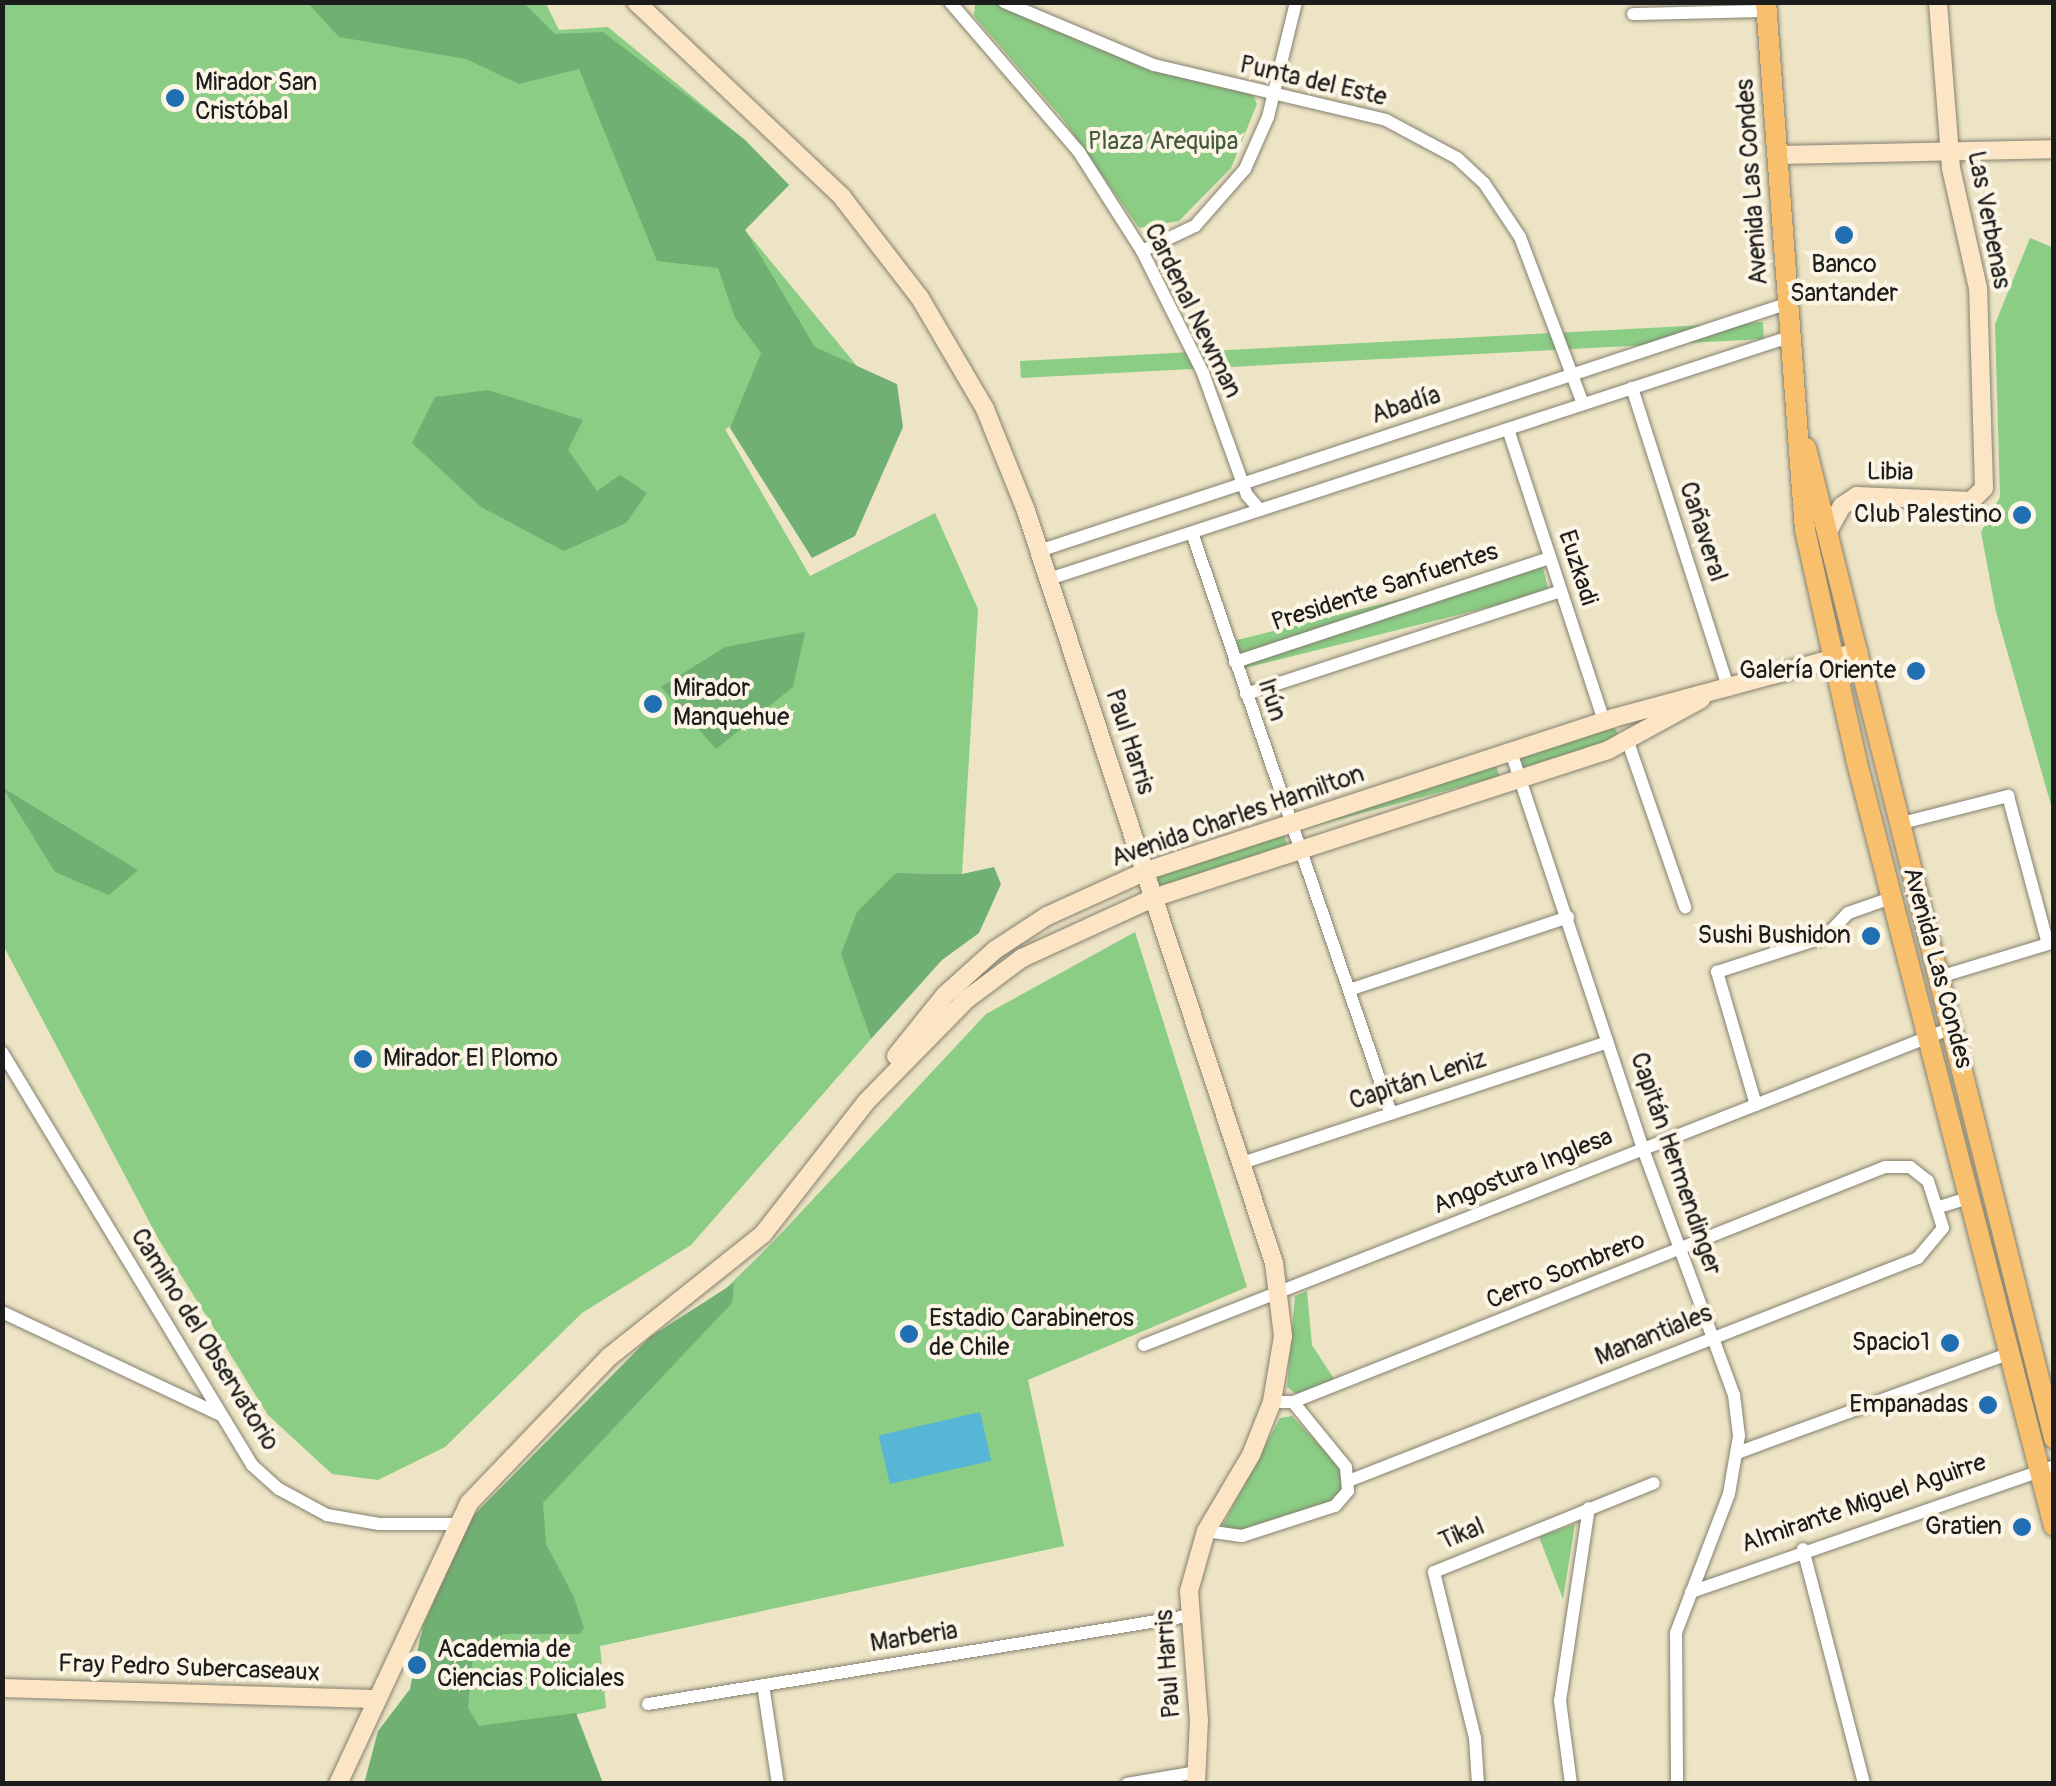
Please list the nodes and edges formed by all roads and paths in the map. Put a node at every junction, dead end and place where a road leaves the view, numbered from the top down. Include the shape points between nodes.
1 (636, 2) edge
2 (950, 2) edge
3 (1004, 2) edge
4 (1296, 2) edge
5 (1938, 2) edge
6 (1766, 6) edge
7 (1633, 14) dead end
8 (1274, 96) junction
9 (1948, 148) junction
10 (2054, 149) edge
11 (1777, 155) junction
12 (1142, 251) junction
13 (1786, 304) junction
14 (1789, 336) junction
15 (1572, 375) junction
16 (1632, 388) junction
17 (1583, 404) junction
18 (1798, 418) junction
19 (1508, 428) junction
20 (1243, 483) junction
21 (1970, 501) joint
22 (1260, 510) junction
23 (1192, 532) junction
24 (1828, 533) junction
25 (1039, 550) junction
26 (1550, 558) junction
27 (1048, 580) junction
28 (1562, 591) junction
29 (1858, 652) junction
30 (1832, 658) junction
31 (1235, 662) junction
32 (1729, 690) junction
33 (1246, 694) junction
34 (1700, 698) junction
35 (1609, 720) junction
36 (1628, 742) junction
37 (1512, 752) junction
38 (1523, 778) junction
39 (1898, 824) junction
40 (1289, 825) junction
41 (1302, 852) junction
42 (1146, 872) junction
43 (1894, 897) junction
44 (1153, 898) junction
45 (1685, 907) dead end
46 (1568, 917) junction
47 (1936, 978) junction
48 (1349, 990) junction
49 (1939, 1032) junction
50 (1608, 1042) junction
51 (2, 1052) edge
52 (866, 1102) junction
53 (1756, 1105) junction
54 (1392, 1113) junction
55 (1642, 1149) junction
56 (1242, 1164) junction
57 (1968, 1198) junction
58 (1939, 1208) junction
59 (1680, 1250) junction
60 (1281, 1291) junction
61 (2, 1312) edge
62 (1713, 1337) junction
63 (1144, 1345) dead end
64 (2007, 1354) junction
65 (1272, 1402) junction
66 (1293, 1402) junction
67 (223, 1416) junction
68 (2054, 1438) edge
69 (1737, 1453) junction
70 (2046, 1468) edge
71 (1350, 1480) junction
72 (1654, 1483) dead end
73 (1590, 1508) junction
74 (454, 1524) junction
75 (2054, 1526) edge
76 (1206, 1531) junction
77 (1803, 1549) junction
78 (1691, 1592) junction
79 (1188, 1616) junction
80 (763, 1685) junction
81 (2, 1688) edge
82 (374, 1699) junction
83 (648, 1704) dead end
84 (1196, 1778) edge
85 (340, 1781) edge
86 (778, 1784) edge
87 (1128, 1784) edge
88 (1478, 1784) edge
89 (1571, 1784) edge
90 (1676, 1784) edge
91 (1864, 1784) edge

1 - 25 street, Paul Harris via 815,168 898,266 985,409
2 - 12 street, Cardenal Newman via 1078,152
3 - 8 street, Punta del Este via 1154,65
4 - 8 street
5 - 9 street, Las Verbenas
6 - 7 street
6 - 11 main road, Avenida Las Condes
8 - 12 street via 1254,154 1226,196 1188,231
8 - 15 street, Punta del Este via 1386,120 1471,170 1520,236
9 - 10 street
9 - 11 street
9 - 21 street, Las Verbenas via 1980,305 1984,484
11 - 13 main road, Avenida Las Condes
12 - 20 street, Cardenal Newman via 1202,373
13 - 14 main road, Avenida Las Condes
13 - 15 street, Abadía
14 - 16 street
14 - 18 main road, Avenida Las Condes
15 - 17 street, Punta del Este
15 - 20 street, Abadía
16 - 17 street
16 - 32 street, Cañaveral
17 - 19 street
18 - 24 main road, Avenida Las Condes
18 - 30 main road, Avenida Las Condes via 1802,514
19 - 22 street
19 - 26 street, Euzkadi
20 - 22 street, Cardenal Newman
20 - 25 street, Abadía
21 - 24 street, Libia via 1858,496 1842,506
22 - 23 street
23 - 27 street
23 - 31 street, Irún
24 - 29 main road, Avenida Las Condes
25 - 27 street, Paul Harris
26 - 28 street, Euzkadi
26 - 31 street, Presidente Sanfuentes
27 - 42 street, Paul Harris
28 - 33 street
28 - 35 street, Euzkadi
29 - 30 street, Avenida Charles Hamilton
29 - 39 main road, Avenida Las Condes
30 - 32 street, Avenida Charles Hamilton
30 - 43 main road, Avenida Las Condes
31 - 33 street, Irún
32 - 34 street, Avenida Charles Hamilton
33 - 40 street, Irún
34 - 35 street, Avenida Charles Hamilton
34 - 36 street, Avenida Charles Hamilton
35 - 36 street
35 - 37 street, Avenida Charles Hamilton
36 - 38 street, Avenida Charles Hamilton
36 - 45 street
37 - 38 street, Capitán Hermendinger
37 - 40 street, Avenida Charles Hamilton
38 - 41 street, Avenida Charles Hamilton
38 - 46 street, Capitán Hermendinger
39 - 47 main road, Avenida Las Condes
39 - 47 street via 2008,796 2048,944
40 - 41 street, Irún
40 - 42 street, Avenida Charles Hamilton
41 - 44 street, Avenida Charles Hamilton
41 - 48 street, Irún
42 - 44 street, Paul Harris
42 - 52 street, Avenida Charles Hamilton via 1047,916 974,967 909,1037
43 - 49 main road, Avenida Las Condes
43 - 53 street via 1848,913 1825,936 1716,972
44 - 52 street, Avenida Charles Hamilton via 1022,958 967,999
44 - 56 street, Paul Harris
46 - 48 street
46 - 50 street, Capitán Hermendinger
47 - 49 main road, Avenida Las Condes
48 - 54 street, Irún
49 - 53 street, Angostura Inglesa
49 - 57 main road, Avenida Las Condes
49 - 68 main road, Avenida Las Condes
50 - 54 street, Capitán Leniz
50 - 55 street, Capitán Hermendinger
51 - 67 street, Camino del Observatorio
52 - 74 street, Avenida Charles Hamilton via 763,1234 609,1358 510,1456
53 - 55 street, Angostura Inglesa
54 - 56 street, Capitán Leniz
55 - 59 street, Capitán Hermendinger
55 - 60 street, Angostura Inglesa
56 - 60 street, Paul Harris
57 - 58 street
57 - 64 main road, Avenida Las Condes
58 - 59 street, Cerro Sombrero via 1923,1175 1893,1165
58 - 62 street, Manantiales via 1943,1228 1924,1255
59 - 62 street, Capitán Hermendinger
59 - 66 street, Cerro Sombrero
60 - 63 street, Angostura Inglesa
60 - 65 street, Paul Harris via 1282,1347
61 - 67 street
62 - 69 street, Capitán Hermendinger via 1734,1395
62 - 71 street, Manantiales
64 - 69 street
64 - 70 main road, Avenida Las Condes
65 - 66 street, Cerro Sombrero
65 - 76 street, Paul Harris via 1251,1456
66 - 71 street
67 - 74 street, Camino del Observatorio via 252,1465 310,1508 363,1522
69 - 78 street, Capitán Hermendinger via 1725,1507
70 - 75 main road, Avenida Las Condes
70 - 77 street, Almirante Miguel Aguirre
71 - 76 street, Manantiales via 1335,1506 1242,1536
72 - 73 street, Tikal
73 - 88 street, Tikal via 1434,1572 1475,1738
73 - 89 street via 1562,1686
74 - 82 street, Avenida Charles Hamilton
76 - 79 street, Paul Harris
77 - 78 street, Almirante Miguel Aguirre
77 - 91 street
78 - 90 street, Capitán Hermendinger via 1676,1633
79 - 80 street, Marberia
79 - 84 street, Paul Harris via 1199,1720
80 - 83 street, Marberia
80 - 86 street
81 - 82 street, Fray Pedro Subercaseaux
82 - 85 street, Avenida Charles Hamilton
84 - 87 street

